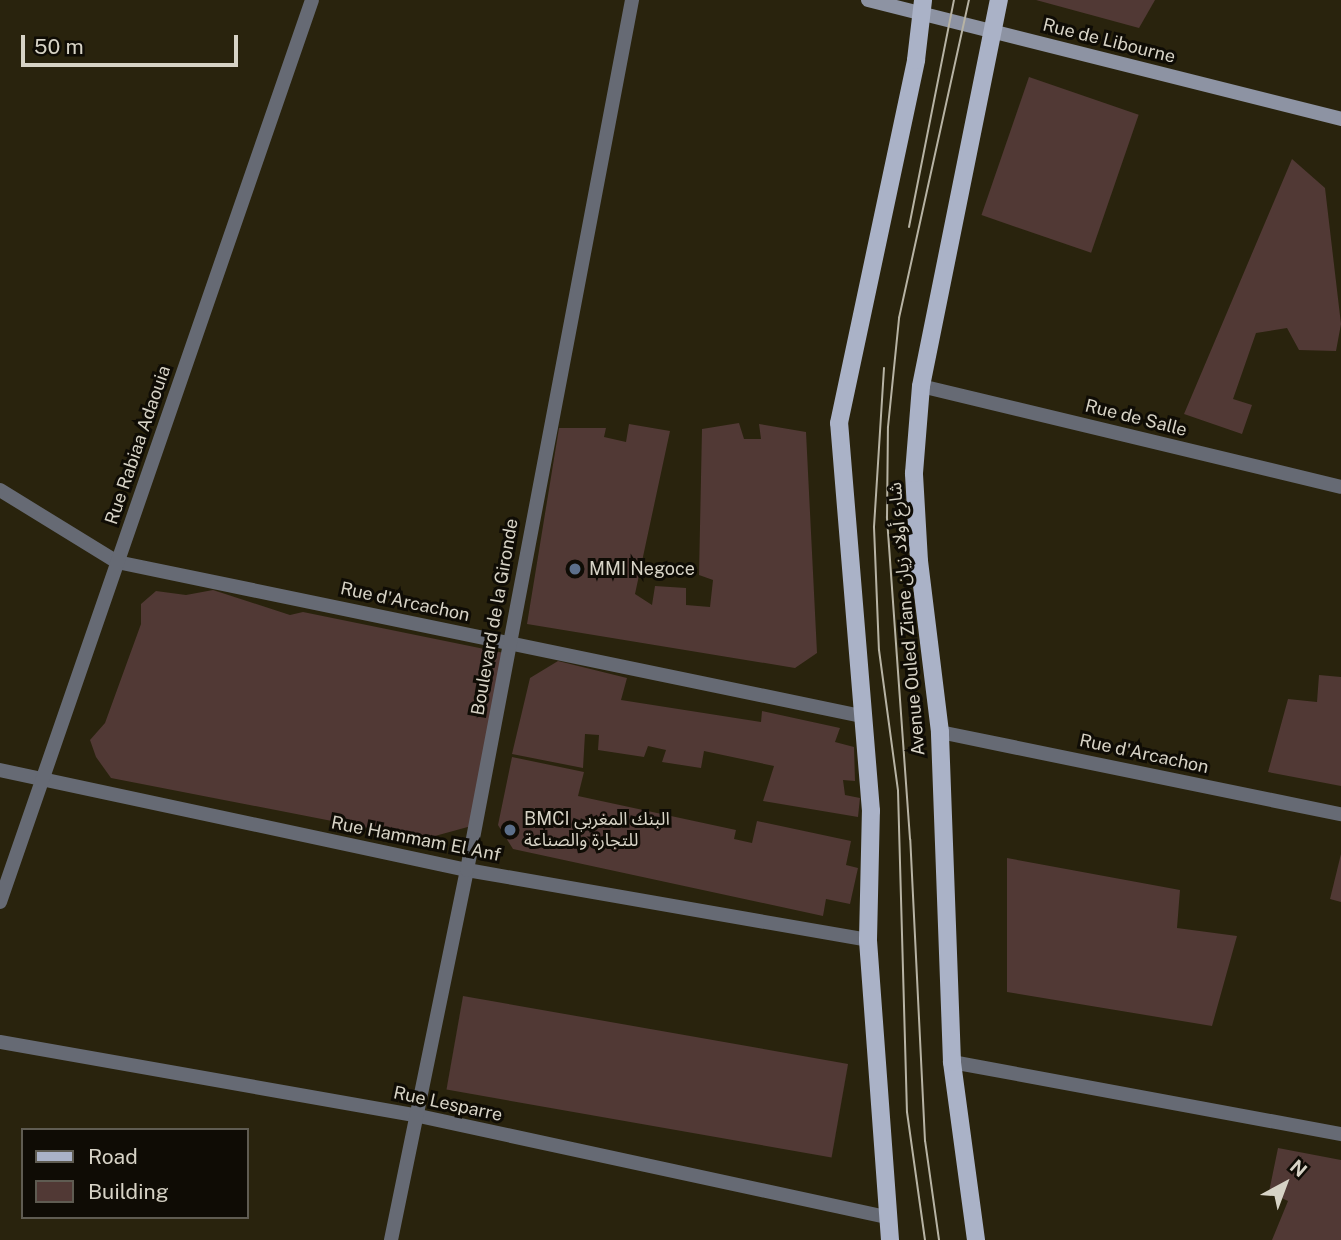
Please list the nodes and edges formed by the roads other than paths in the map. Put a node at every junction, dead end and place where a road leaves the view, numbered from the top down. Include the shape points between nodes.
1 (312, 0) edge
2 (632, 0) edge
3 (868, 0) edge
4 (999, 0) edge
5 (922, 7) edge
6 (991, 30) junction
7 (1341, 119) edge
8 (921, 386) junction
9 (1341, 487) edge
10 (0, 491) edge
11 (117, 562) junction
12 (508, 643) junction
13 (861, 716) junction
14 (940, 732) junction
15 (0, 770) edge
16 (43, 779) junction
17 (1341, 814) edge
18 (467, 870) junction
19 (0, 902) edge
20 (868, 940) junction
21 (0, 1042) edge
22 (952, 1062) junction
23 (419, 1116) junction
24 (1341, 1134) edge
25 (886, 1217) junction
26 (391, 1240) edge
27 (890, 1240) edge
28 (976, 1240) edge

1 - 11 street, Rue Rabiaa Adaouia
2 - 12 street, Boulevard de la Gironde
3 - 5 main road, Rue de Libourne
4 - 6 main road, Avenue Ouled Ziane شارع أولاد زيان
5 - 6 main road, Rue de Libourne
5 - 13 main road via 916,60 839,423
6 - 7 main road, Rue de Libourne
6 - 8 main road, Avenue Ouled Ziane شارع أولاد زيان
8 - 9 street, Rue de Salle
8 - 14 main road, Avenue Ouled Ziane شارع أولاد زيان via 915,517
10 - 11 street, Rue d'Arcachon
11 - 12 street, Rue d'Arcachon
11 - 16 street, Rue Rabiaa Adaouia
12 - 13 street, Rue d'Arcachon
12 - 18 street, Boulevard de la Gironde
13 - 20 main road via 871,811
14 - 17 street, Rue d'Arcachon
14 - 22 main road, Avenue Ouled Ziane شارع أولاد زيان
15 - 16 street, Rue Hammam El Anf
16 - 18 street, Rue Hammam El Anf
16 - 19 street, Rue Rabiaa Adaouia
18 - 20 street, Rue Hammam El Anf
18 - 23 street, Boulevard de la Gironde
20 - 25 main road
21 - 23 street, Rue Lesparre
22 - 24 street
22 - 28 main road, Avenue Ouled Ziane شارع أولاد زيان
23 - 25 street, Rue Lesparre
23 - 26 street, Boulevard de la Gironde
25 - 27 main road

